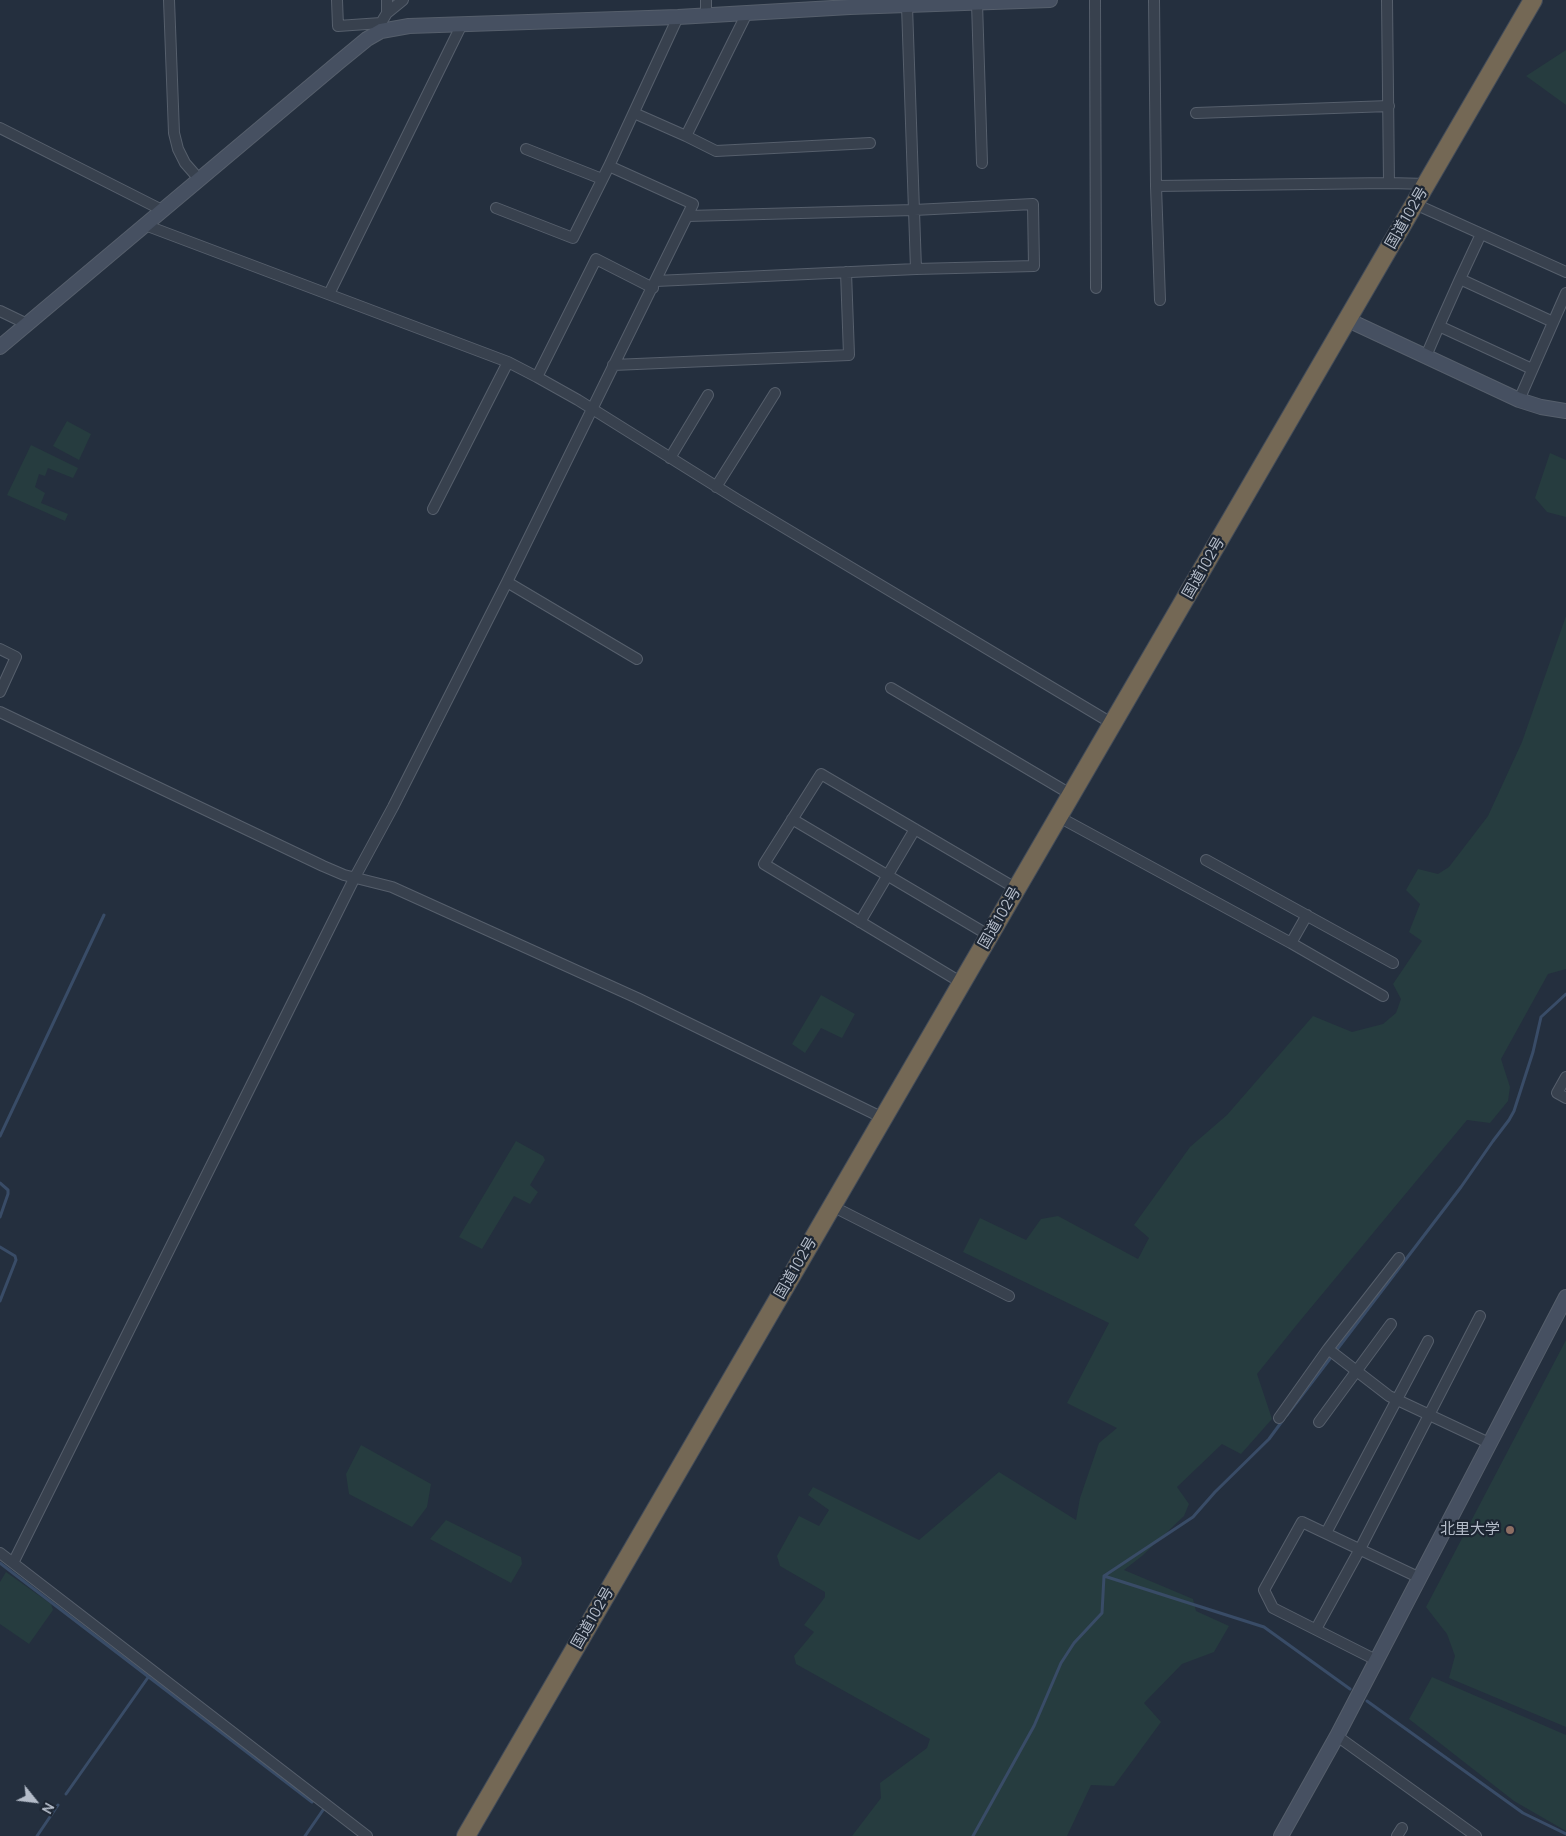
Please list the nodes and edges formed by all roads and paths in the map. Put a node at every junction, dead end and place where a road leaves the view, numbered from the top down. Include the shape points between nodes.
1 (169, 0) edge
2 (336, 0) edge
3 (387, 0) edge
4 (403, 0) edge
5 (706, 0) edge
6 (1050, 0) edge
7 (1095, 0) edge
8 (1154, 0) edge
9 (1387, 0) edge
10 (1533, 0) edge
11 (977, 3) junction
12 (850, 4) edge
13 (907, 6) junction
14 (387, 13) junction
15 (747, 13) junction
16 (706, 14) junction
17 (678, 17) junction
18 (462, 24) junction
19 (381, 27) junction
20 (1389, 106) junction
21 (634, 113) junction
22 (1196, 113) dead end
23 (0, 128) edge
24 (686, 136) junction
25 (870, 143) dead end
26 (526, 149) dead end
27 (982, 163) dead end
28 (609, 166) junction
29 (602, 179) junction
30 (199, 180) junction
31 (1389, 183) junction
32 (1427, 184) junction
33 (1156, 186) junction
34 (1415, 204) junction
35 (496, 208) dead end
36 (162, 210) junction
37 (914, 210) junction
38 (688, 216) junction
39 (146, 225) junction
40 (1481, 234) junction
41 (916, 269) junction
42 (846, 272) junction
43 (1566, 272) edge
44 (1460, 279) junction
45 (654, 284) junction
46 (1096, 288) dead end
47 (1566, 293) edge
48 (329, 294) junction
49 (1160, 300) dead end
50 (0, 311) edge
51 (1348, 320) junction
52 (1553, 322) junction
53 (27, 324) junction
54 (1439, 326) junction
55 (0, 347) edge
56 (1426, 356) junction
57 (508, 362) junction
58 (613, 365) junction
59 (1532, 369) junction
60 (537, 377) junction
61 (776, 393) dead end
62 (708, 395) dead end
63 (1519, 400) junction
64 (593, 409) junction
65 (1566, 411) edge
66 (670, 458) junction
67 (716, 487) junction
68 (433, 509) dead end
69 (507, 582) junction
70 (0, 649) edge
71 (637, 660) dead end
72 (891, 688) dead end
73 (0, 692) edge
74 (0, 712) edge
75 (1114, 724) junction
76 (1072, 795) junction
77 (1059, 816) junction
78 (792, 819) junction
79 (914, 829) junction
80 (1206, 860) dead end
81 (887, 875) junction
82 (355, 877) junction
83 (1017, 889) junction
84 (1307, 915) junction
85 (860, 922) junction
86 (990, 936) junction
87 (1291, 943) junction
88 (1393, 963) dead end
89 (962, 983) junction
90 (1383, 996) dead end
91 (1566, 1077) edge
92 (1566, 1098) edge
93 (884, 1118) junction
94 (832, 1206) junction
95 (1399, 1258) dead end
96 (1009, 1296) dead end
97 (1566, 1297) edge
98 (1480, 1316) dead end
99 (1391, 1324) dead end
100 (1428, 1341) dead end
101 (1332, 1352) junction
102 (1356, 1371) junction
103 (1396, 1400) junction
104 (1429, 1416) junction
105 (1279, 1418) dead end
106 (1319, 1422) dead end
107 (1489, 1443) junction
108 (1326, 1533) junction
109 (1360, 1549) junction
110 (0, 1553) edge
111 (13, 1563) junction
112 (1420, 1578) junction
113 (1316, 1629) junction
114 (1376, 1660) junction
115 (1338, 1736) junction
116 (367, 1836) edge
117 (466, 1836) edge
118 (1282, 1836) edge
119 (1476, 1836) edge

1 - 30 street via 174,133 178,149
2 - 19 street via 338,26
3 - 14 street
4 - 14 street
5 - 16 street
6 - 11 street
7 - 46 street
8 - 33 street
9 - 20 street
10 - 32 highway, 国道102号
11 - 13 street
11 - 27 street
12 - 13 street
12 - 15 street
13 - 37 street
14 - 19 street
15 - 16 street
15 - 24 street
16 - 17 street
17 - 18 street
17 - 21 street
18 - 19 street
18 - 48 street
19 - 30 street
20 - 22 street
20 - 31 street
21 - 24 street
21 - 28 street
23 - 36 street
24 - 25 street via 716,151
26 - 29 street
28 - 29 street
28 - 38 street via 693,204
29 - 35 street via 573,238
30 - 36 street
31 - 32 street
31 - 33 street
32 - 34 highway, 国道102号
33 - 49 street
34 - 40 street
34 - 51 highway, 国道102号
36 - 39 street
37 - 38 street
37 - 41 street
37 - 41 street via 1033,204 1034,266
38 - 45 street
39 - 48 street
39 - 53 street
40 - 43 street
40 - 44 street
41 - 42 street
42 - 45 street
42 - 58 street via 849,356
44 - 52 street
44 - 54 street
45 - 58 street
45 - 60 street via 596,259
47 - 52 street
48 - 57 street
50 - 53 street
51 - 56 street
51 - 75 highway, 国道102号
52 - 59 street
53 - 55 street
54 - 56 street
54 - 59 street
56 - 63 street
57 - 60 street
57 - 68 street
58 - 64 street
59 - 63 street
60 - 64 street
61 - 67 street
62 - 66 street
63 - 65 street
64 - 66 street
64 - 69 street
66 - 67 street
67 - 75 street
69 - 71 street
69 - 82 street
70 - 73 street via 16,657
72 - 76 street
74 - 82 street via 322,866
75 - 76 highway, 国道102号
76 - 77 highway, 国道102号
77 - 83 highway, 国道102号
77 - 87 street
78 - 79 street via 821,774
78 - 81 street
78 - 85 street via 764,864
79 - 81 street
79 - 83 street
80 - 84 street
81 - 85 street
81 - 86 street
82 - 93 street via 392,887 637,998
82 - 111 street
83 - 86 highway, 国道102号
84 - 87 street
84 - 88 street
85 - 89 street
86 - 89 highway, 国道102号
87 - 90 street
89 - 93 highway, 国道102号
91 - 92 street via 1557,1093
93 - 94 highway, 国道102号
94 - 96 street
94 - 117 highway, 国道102号
95 - 101 street
97 - 107 street
98 - 104 street
99 - 102 street
100 - 103 street
101 - 102 street
101 - 105 street
102 - 103 street
102 - 106 street
103 - 104 street
103 - 108 street
104 - 107 street
104 - 109 street
107 - 112 street
108 - 109 street
108 - 113 street via 1302,1522 1264,1590 1273,1608
109 - 112 street
109 - 113 street
110 - 111 street
111 - 116 street
112 - 114 street
113 - 114 street
114 - 115 street
115 - 118 street
115 - 119 street

